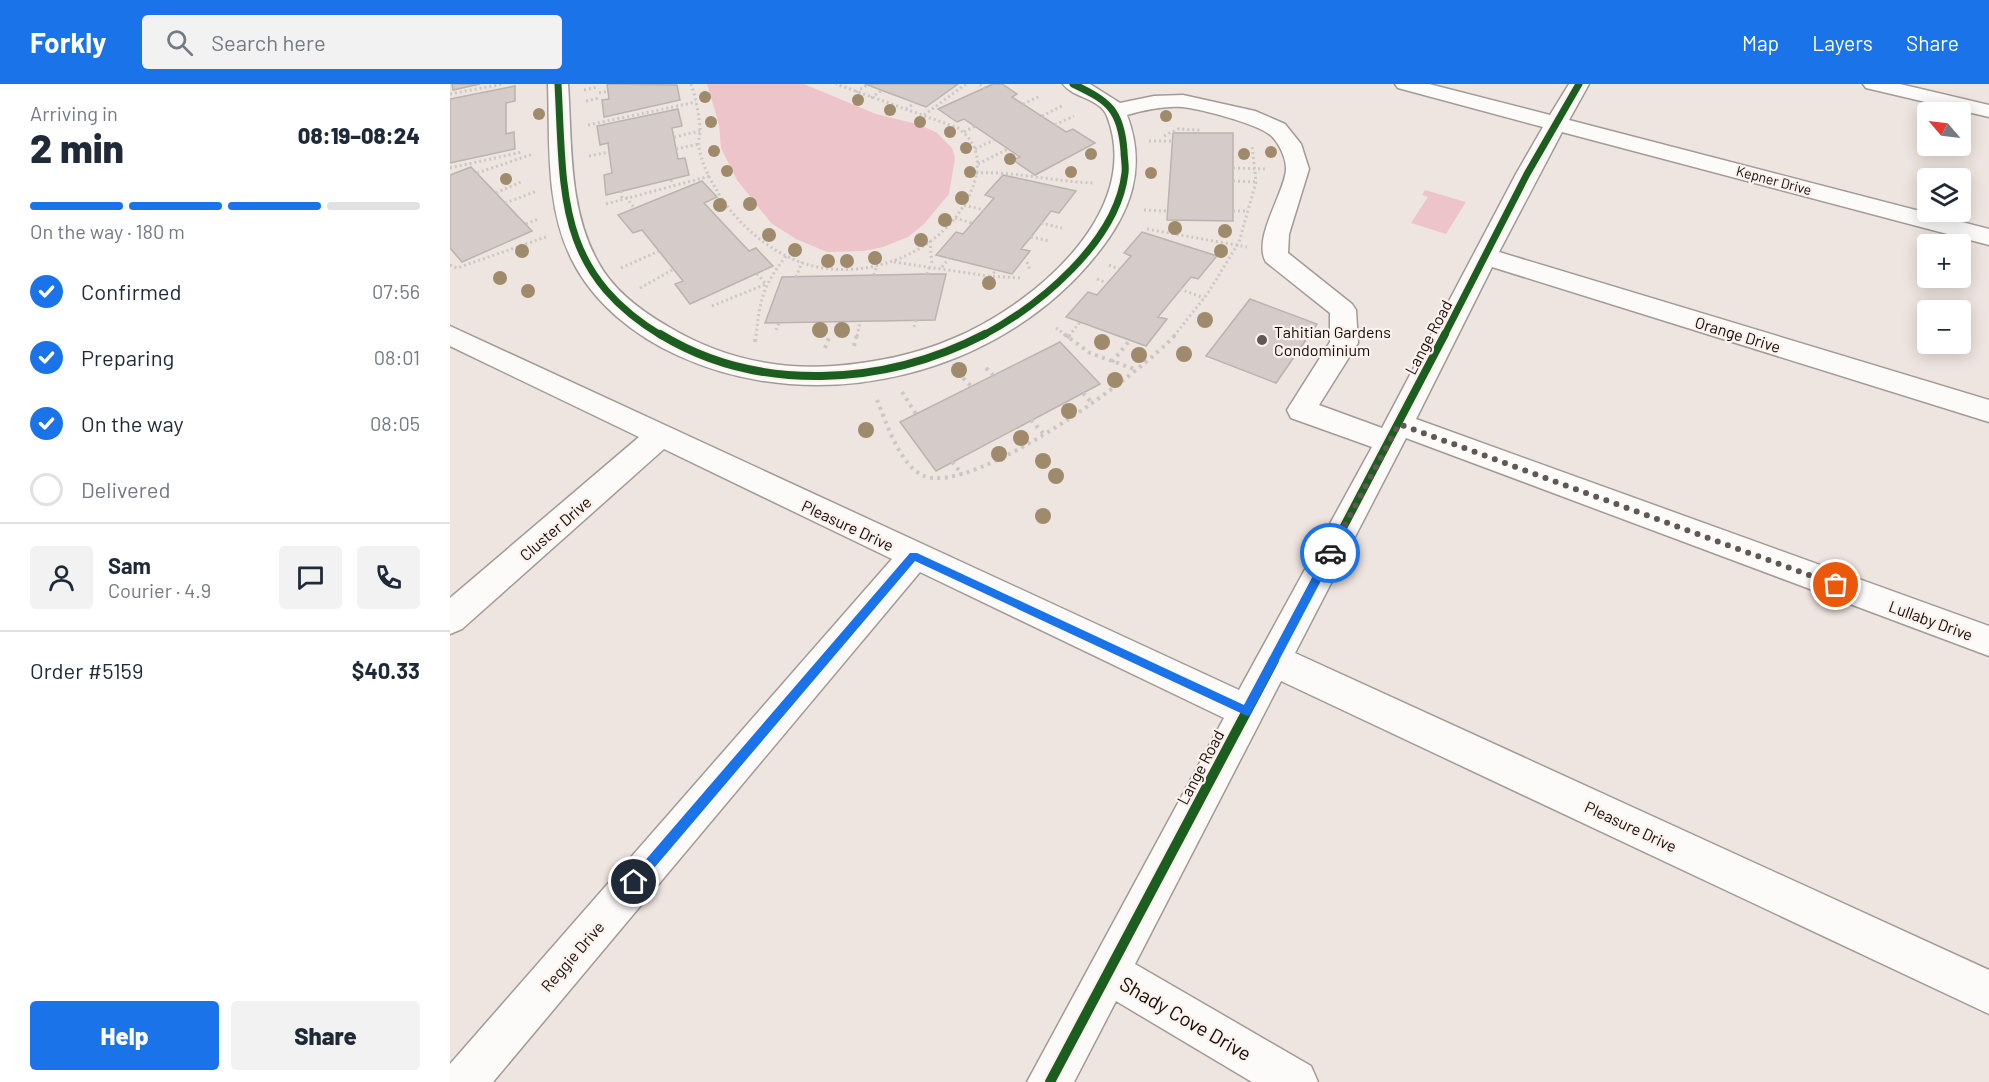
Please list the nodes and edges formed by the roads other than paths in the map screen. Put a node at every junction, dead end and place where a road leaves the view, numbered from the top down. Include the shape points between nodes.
1 (558, 84) edge
2 (1405, 84) edge
3 (1579, 84) edge
4 (1873, 84) edge
5 (1428, 87) edge
6 (1067, 95) edge
7 (1115, 111) junction
8 (1989, 111) edge
9 (1559, 123) junction
10 (1989, 237) edge
11 (1487, 257) junction
12 (450, 335) edge
13 (1989, 411) edge
14 (1394, 433) junction
15 (660, 436) junction
16 (914, 556) junction
17 (450, 619) edge
18 (1989, 641) edge
19 (1274, 660) junction
20 (1247, 711) junction
21 (1108, 972) junction
22 (1989, 992) edge
23 (464, 1082) edge
24 (1050, 1082) edge
25 (1295, 1082) edge

1 - 7 street via 572,152 563,183 584,261 597,278 636,320 693,353 739,369 800,378 846,376 898,367 964,345 1052,287 1092,245 1109,219 1122,184 1125,147
2 - 5 street, Kepner Drive
3 - 9 street, Lange Road
4 - 8 street
5 - 9 street, Kepner Drive
6 - 7 street via 1094,95
7 - 14 street, Lullaby Drive via 1154,102 1183,101 1247,116 1277,129 1290,144 1298,169 1277,234 1275,256 1343,310 1344,343 1301,410
9 - 10 street, Kepner Drive
9 - 11 street, Lange Road via 1527,174
11 - 13 street, Orange Drive
11 - 14 street, Lange Road
12 - 15 street, Pleasure Drive
14 - 18 street, Lullaby Drive
14 - 19 street, Lange Road
15 - 16 street, Pleasure Drive
15 - 17 street, Cluster Drive
16 - 20 street, Pleasure Drive
16 - 23 street, Reggie Drive
19 - 20 street, Lange Road
19 - 22 street, Pleasure Drive
20 - 21 street, Lange Road
21 - 24 street, Lange Road
21 - 25 street, Shady Cove Drive

